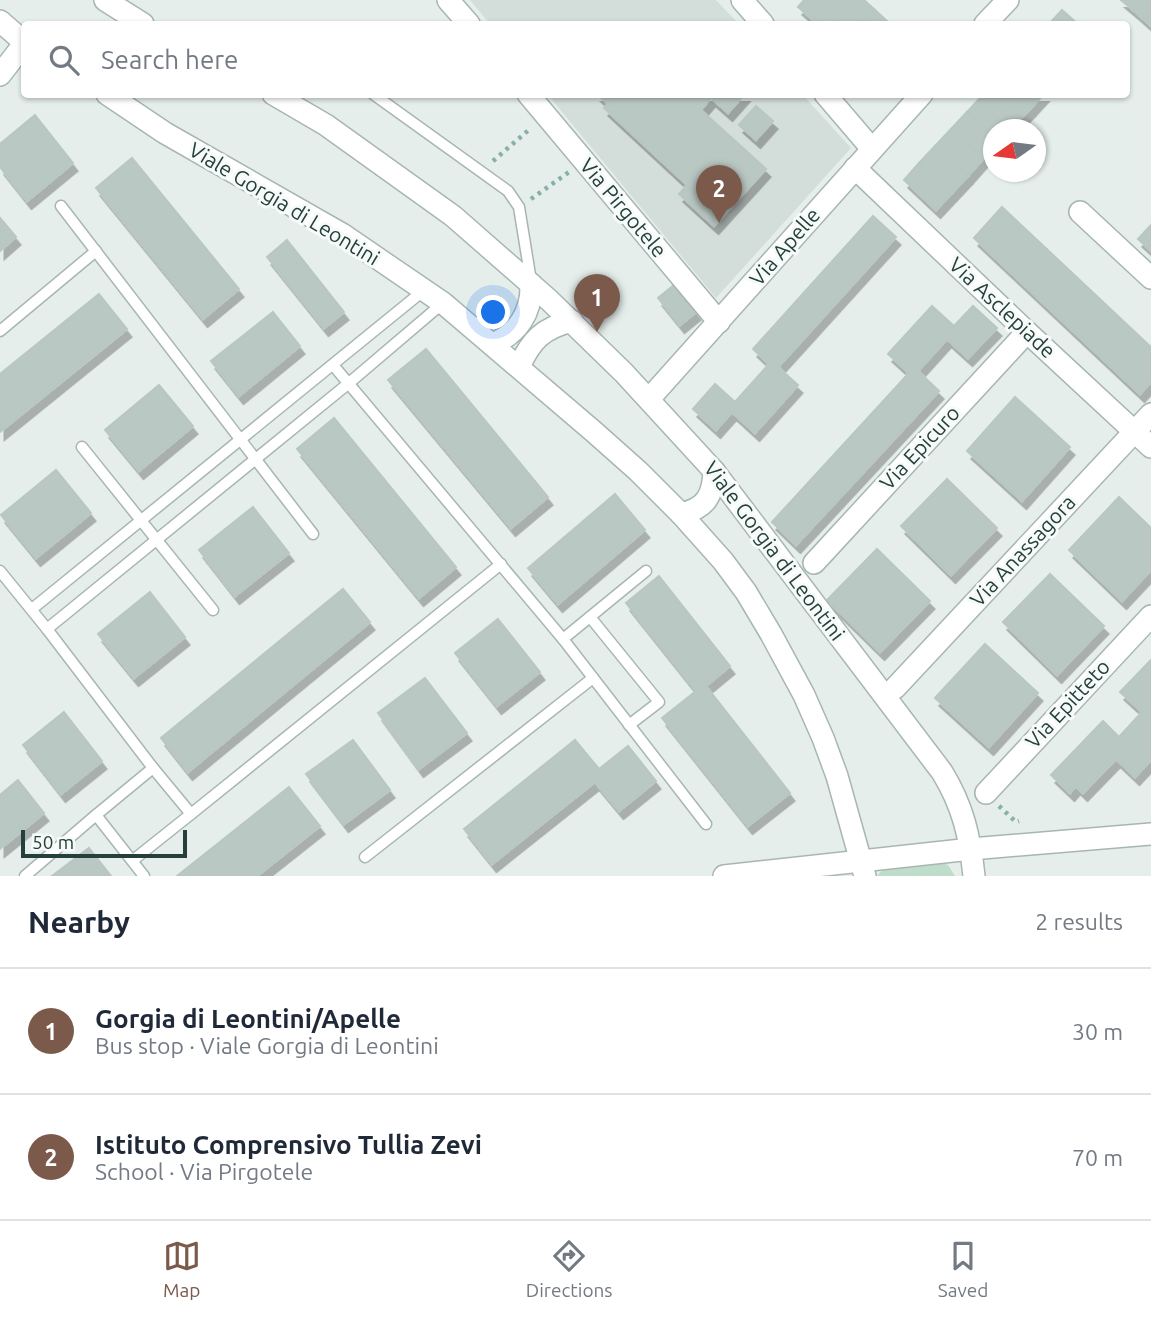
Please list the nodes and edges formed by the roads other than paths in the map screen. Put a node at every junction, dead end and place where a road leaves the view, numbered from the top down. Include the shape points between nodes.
1 (105, 0) edge
2 (448, 0) edge
3 (742, 0) edge
4 (1008, 0) edge
5 (0, 21) edge
6 (138, 21) edge
7 (466, 21) edge
8 (760, 21) edge
9 (988, 21) edge
10 (21, 40) edge
11 (21, 47) edge
12 (0, 75) edge
13 (113, 98) edge
14 (280, 98) edge
15 (379, 98) edge
16 (531, 98) edge
17 (828, 98) edge
18 (918, 98) edge
19 (872, 149) junction
20 (855, 168) junction
21 (61, 206) dead end
22 (1080, 212) dead end
23 (96, 251) junction
24 (1151, 278) edge
25 (531, 284) junction
26 (423, 291) junction
27 (443, 303) junction
28 (572, 321) junction
29 (719, 322) junction
30 (0, 331) edge
31 (1027, 332) junction
32 (492, 344) junction
33 (332, 365) junction
34 (519, 367) junction
35 (349, 383) junction
36 (649, 399) junction
37 (1151, 414) edge
38 (1135, 431) junction
39 (241, 440) junction
40 (82, 447) dead end
41 (1151, 447) edge
42 (255, 459) junction
43 (714, 471) junction
44 (681, 514) junction
45 (140, 521) junction
46 (313, 534) dead end
47 (156, 539) junction
48 (814, 563) dead end
49 (501, 564) junction
50 (0, 571) edge
51 (646, 572) dead end
52 (32, 609) junction
53 (212, 610) dead end
54 (1151, 616) edge
55 (590, 617) junction
56 (47, 629) junction
57 (563, 639) junction
58 (593, 678) junction
59 (895, 688) dead end
60 (629, 725) junction
61 (153, 768) junction
62 (986, 793) road end
63 (191, 814) junction
64 (96, 815) junction
65 (706, 824) dead end
66 (1151, 834) edge
67 (971, 849) junction
68 (365, 858) dead end
69 (132, 861) junction
70 (863, 868) edge
71 (25, 876) edge
72 (144, 876) edge
73 (724, 876) edge
74 (974, 876) edge

1 - 6 street
2 - 7 street
3 - 8 street
4 - 9 street
5 - 10 street
11 - 12 street
13 - 26 street, Viale Gorgia di Leontini via 165,133 342,234
14 - 25 street, Viale Gorgia di Leontini via 437,204
15 - 25 lane via 504,186 519,207
16 - 29 street, Via Pirgotele
17 - 19 street
18 - 19 street, Via Apelle
19 - 20 street, Via Apelle
20 - 29 street, Via Apelle
20 - 31 street, Via Asclepiade
21 - 23 lane
22 - 24 street
23 - 30 lane
23 - 39 lane
25 - 28 street, Viale Gorgia di Leontini
25 - 32 street via 525,316
26 - 27 street, Viale Gorgia di Leontini
26 - 33 lane
27 - 32 street, Viale Gorgia di Leontini
27 - 35 lane
28 - 34 street via 540,336
28 - 36 street, Viale Gorgia di Leontini
29 - 36 street, Via Apelle
31 - 38 street, Via Asclepiade
31 - 48 street, Via Epicuro
32 - 34 street, Viale Gorgia di Leontini
33 - 35 lane
33 - 39 lane
34 - 44 street, Viale Gorgia di Leontini
35 - 42 lane
35 - 49 lane
36 - 43 street, Viale Gorgia di Leontini
37 - 38 street, Via Anassagora
38 - 41 street, Via Asclepiade
38 - 59 street, Via Anassagora
39 - 42 lane
39 - 45 lane
40 - 45 lane
42 - 46 lane
42 - 47 lane
43 - 44 street via 705,502
43 - 67 street, Viale Gorgia di Leontini via 942,772 961,809
44 - 70 street, Viale Gorgia di Leontini via 738,580 801,688 834,767
45 - 47 lane
45 - 52 lane
47 - 53 lane
47 - 56 lane
49 - 57 lane
49 - 63 lane
50 - 52 lane
51 - 55 lane
52 - 56 lane
54 - 62 street, Via Epitteto
55 - 57 lane
55 - 60 lane via 659,702
56 - 61 lane
57 - 58 lane
58 - 60 lane
58 - 68 lane
60 - 65 lane
61 - 63 lane
61 - 64 lane
63 - 69 lane
64 - 69 lane
64 - 71 lane
66 - 67 street
67 - 70 street
67 - 74 street, Viale Gorgia di Leontini
69 - 72 lane
70 - 73 street

